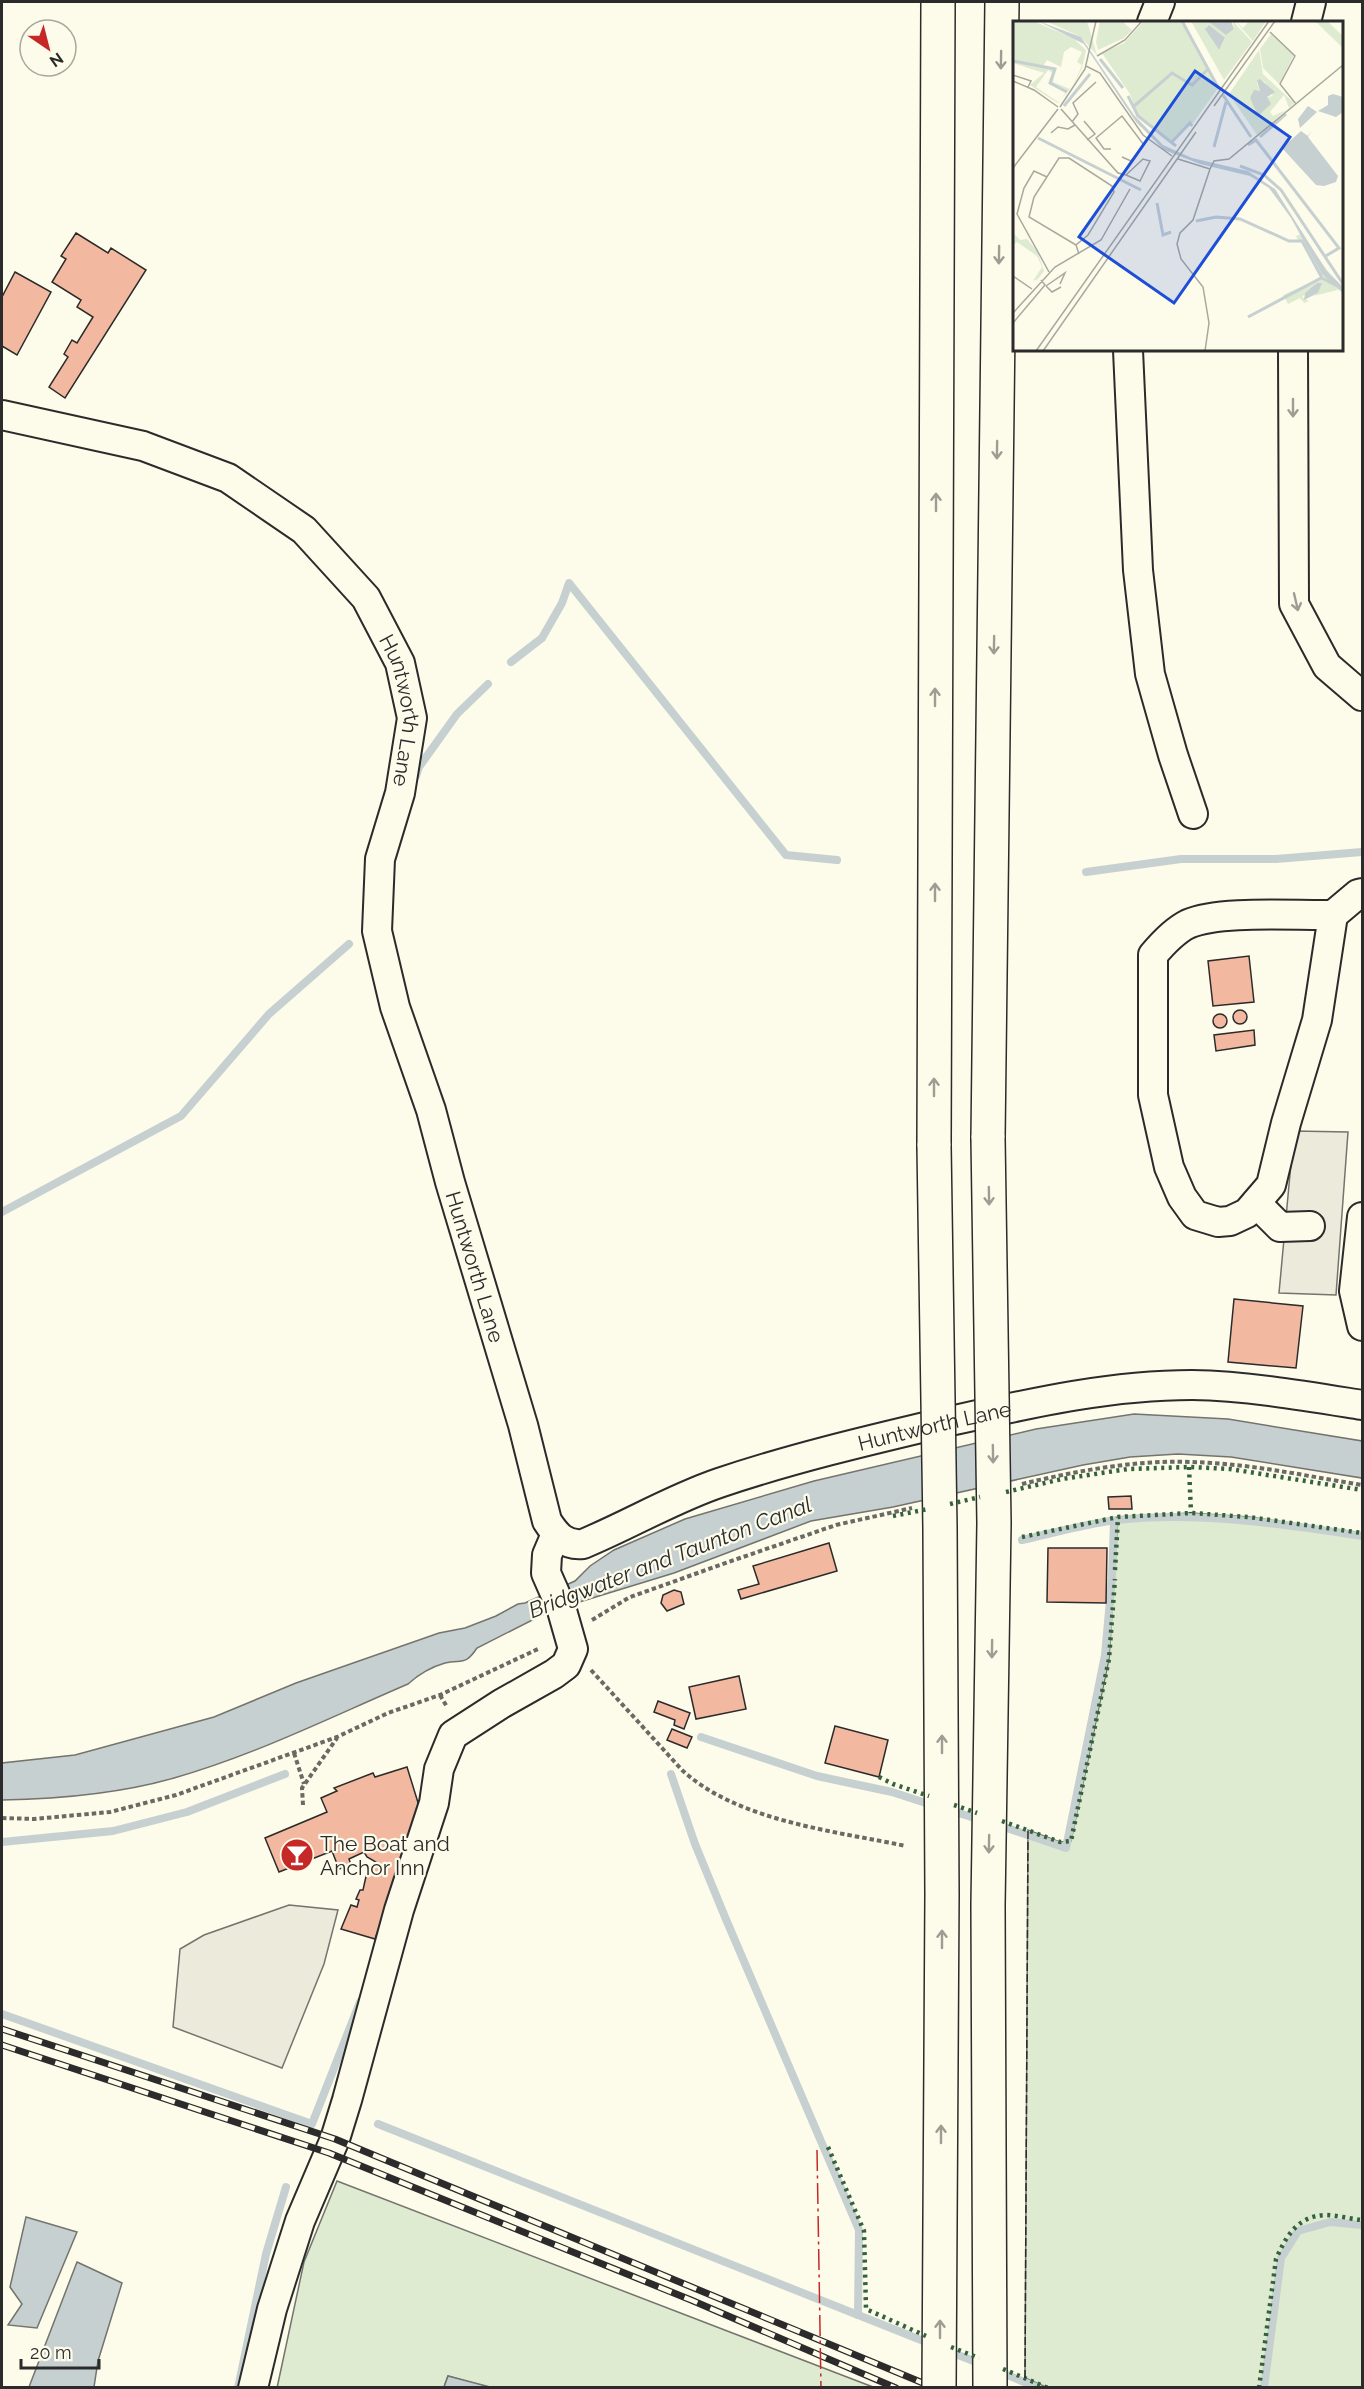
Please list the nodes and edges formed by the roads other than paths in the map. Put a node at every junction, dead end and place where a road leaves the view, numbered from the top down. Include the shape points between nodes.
1 (938, 2) edge
2 (1002, 2) edge
3 (1160, 2) edge
4 (1311, 2) edge
5 (1152, 21) edge
6 (1306, 21) edge
7 (1128, 351) edge
8 (1293, 351) edge
9 (2, 415) edge
10 (1362, 696) edge
11 (1193, 814) dead end
12 (1362, 893) edge
13 (1334, 915) junction
14 (1256, 1203) junction
15 (1362, 1217) edge
16 (1310, 1226) dead end
17 (1362, 1326) edge
18 (1362, 1405) edge
19 (556, 1534) junction
20 (253, 2388) edge
21 (939, 2388) edge
22 (990, 2388) edge

21 -> 1 highway, bridge via 942,1847 934,1146
2 -> 22 highway, bridge via 988,1138 994,1523 988,1905
3 - 5 street
4 - 6 street
7 - 11 street via 1138,570 1150,675
8 -> 10 street via 1294,604 1327,666
9 - 19 street, Huntworth Lane via 143,446 228,478 304,530 366,598 400,663 412,718 400,793 380,859 377,932 395,1007 431,1110 523,1425 547,1521
12 - 13 street
13 - 14 street via 1317,1020 1271,1185
13 - 14 street via 1218,917 1188,925 1153,955 1153,1095 1168,1167 1195,1215 1218,1222 1230,1221 1247,1213
14 - 16 street via 1280,1227
15 - 17 street via 1354,1290
18 - 19 street, Huntworth Lane via 1191,1385 1060,1397 892,1435 718,1483 583,1544 573,1545
19 - 20 street via 547,1555 546,1573 571,1642 566,1665 453,1735 439,1768 434,1803 399,1910 348,2100 297,2232 272,2309

